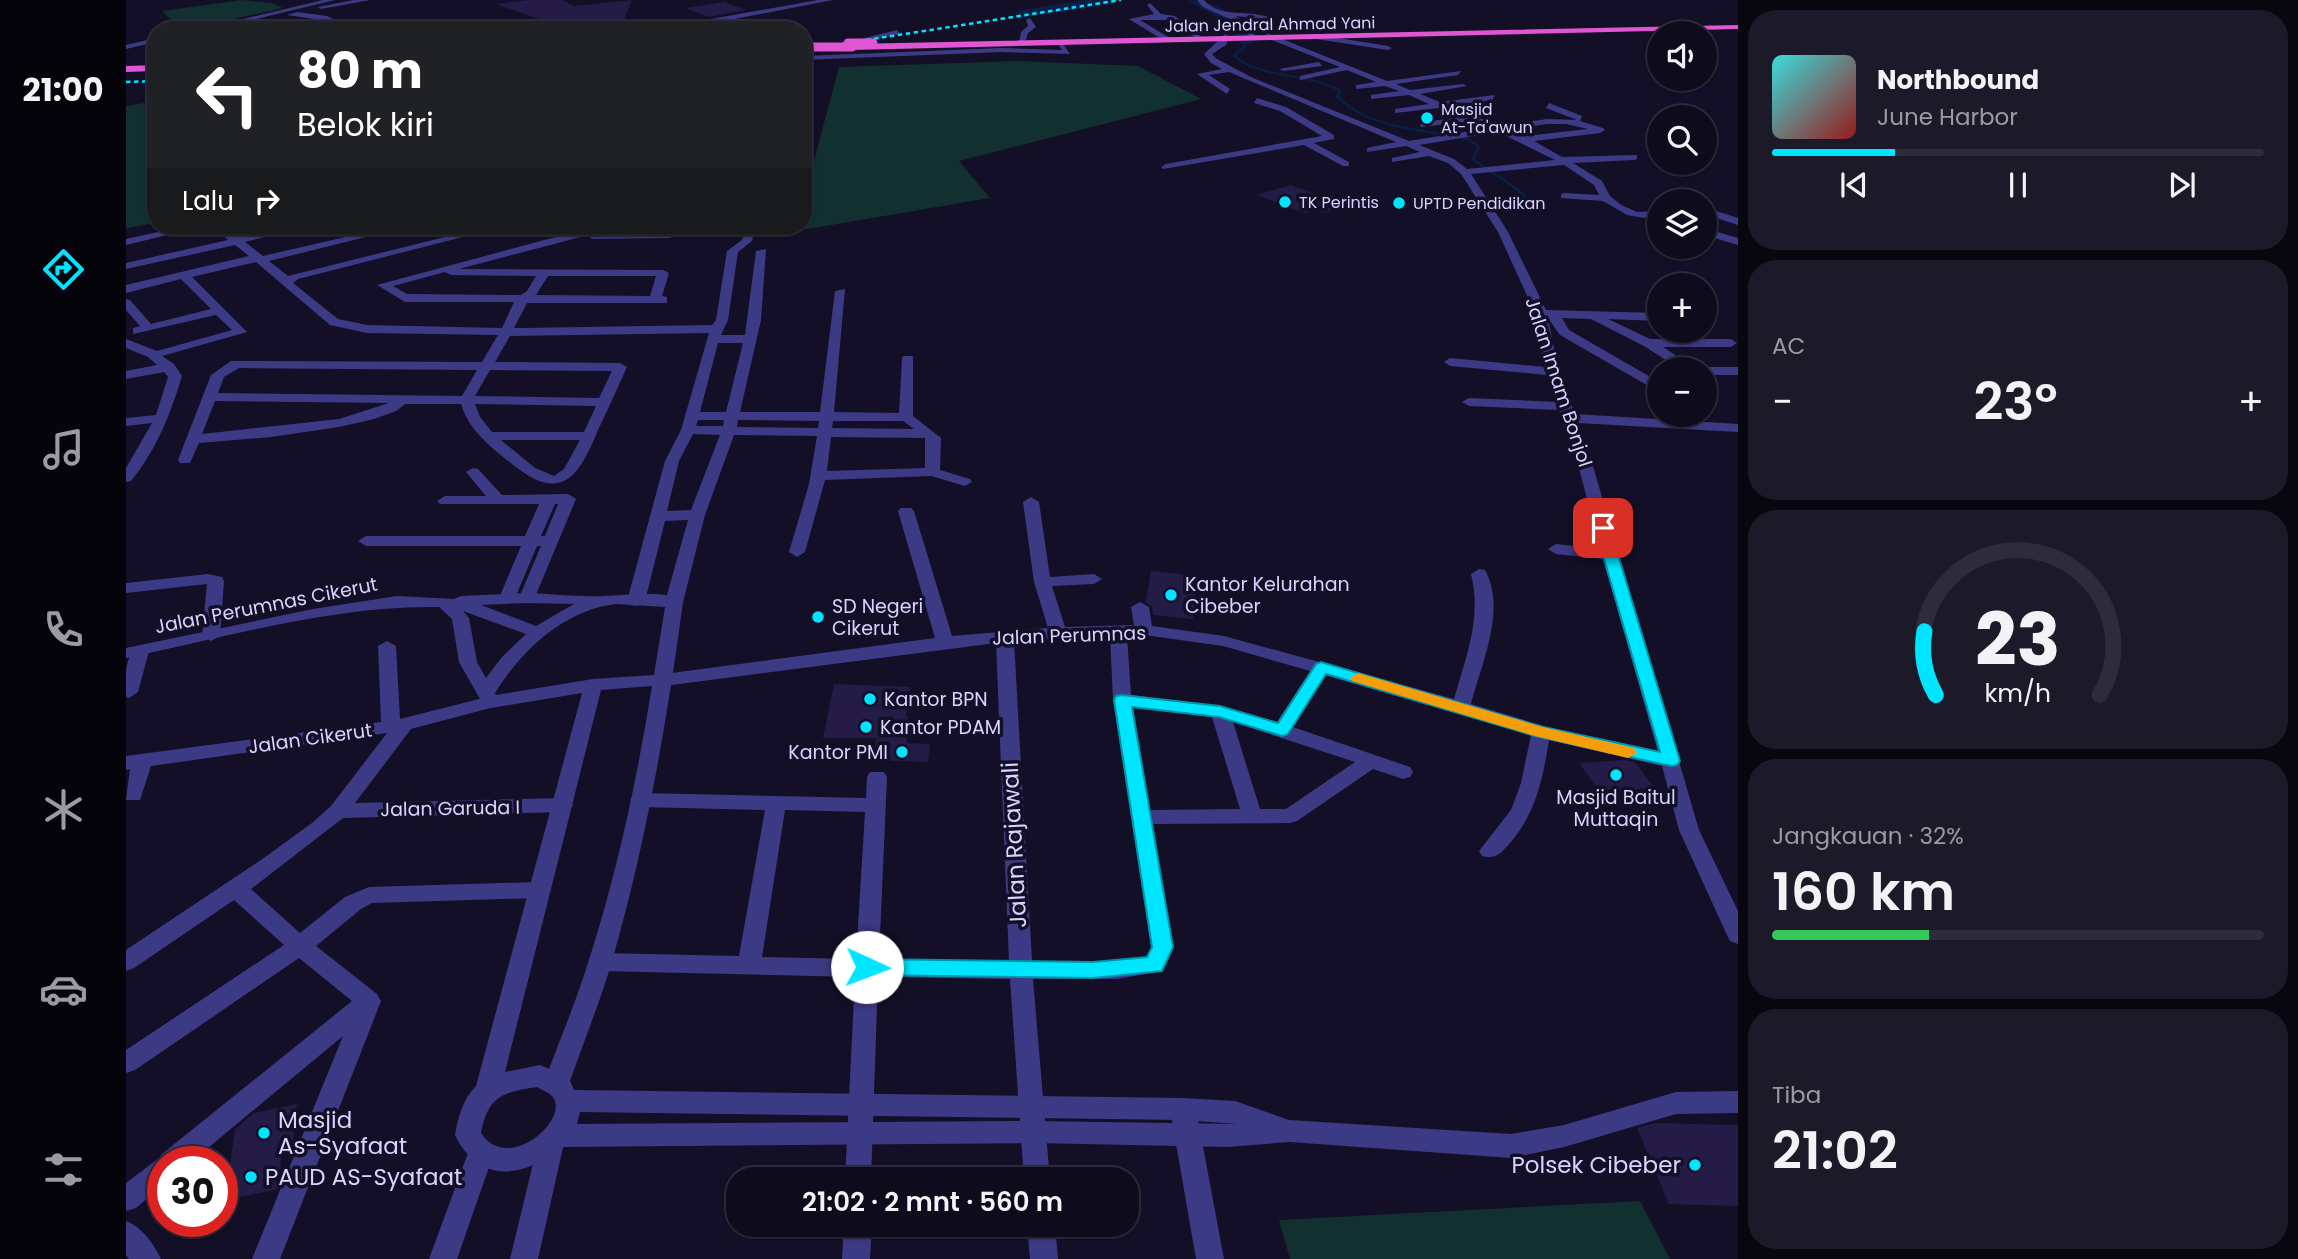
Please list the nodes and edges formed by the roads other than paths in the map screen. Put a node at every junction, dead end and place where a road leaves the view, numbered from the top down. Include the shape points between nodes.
1 (367, 0) edge
2 (830, 0) edge
3 (1200, 0) edge
4 (326, 1) edge
5 (311, 5) junction
6 (1150, 5) dead end
7 (281, 11) junction
8 (1222, 12) junction
9 (328, 15) junction
10 (339, 16) dead end
11 (1158, 16) junction
12 (1267, 18) dead end
13 (1030, 20) dead end
14 (238, 21) edge
15 (336, 21) edge
16 (711, 21) edge
17 (1738, 26) edge
18 (897, 32) dead end
19 (1197, 37) junction
20 (1232, 37) junction
21 (1251, 37) junction
22 (1270, 37) junction
23 (1319, 37) junction
24 (1166, 38) junction
25 (1022, 41) junction
26 (147, 42) edge
27 (1061, 43) junction
28 (126, 47) edge
29 (812, 50) edge
30 (812, 50) edge
31 (812, 50) edge
32 (812, 51) edge
33 (1377, 55) dead end
34 (1353, 58) dead end
35 (1330, 61) junction
36 (1373, 65) dead end
37 (147, 67) edge
38 (126, 68) edge
39 (1348, 68) junction
40 (1442, 68) dead end
41 (1229, 69) junction
42 (1283, 69) dead end
43 (1458, 73) junction
44 (1381, 74) dead end
45 (1368, 76) junction
46 (1470, 77) dead end
47 (1303, 78) dead end
48 (1345, 79) dead end
49 (1389, 83) junction
50 (1463, 86) dead end
51 (1359, 87) dead end
52 (1227, 90) dead end
53 (1414, 93) junction
54 (1374, 97) dead end
55 (1492, 97) dead end
56 (1256, 101) dead end
57 (1443, 104) junction
58 (1549, 106) dead end
59 (1319, 108) junction
60 (1398, 111) dead end
61 (1288, 112) junction
62 (1476, 118) junction
63 (1579, 121) junction
64 (1424, 125) dead end
65 (1500, 128) junction
66 (1524, 139) junction
67 (1306, 142) junction
68 (1408, 143) junction
69 (1370, 150) dead end
70 (1433, 152) junction
71 (1634, 157) dead end
72 (1395, 160) dead end
73 (1567, 161) junction
74 (1346, 164) dead end
75 (1166, 167) dead end
76 (1465, 173) junction
77 (1565, 196) dead end
78 (1606, 198) junction
79 (1717, 215) edge
80 (1647, 216) edge
81 (1735, 221) edge
82 (1717, 226) edge
83 (1717, 234) edge
84 (158, 235) edge
85 (230, 235) edge
86 (260, 235) edge
87 (367, 235) edge
88 (465, 235) edge
89 (572, 235) edge
90 (670, 235) edge
91 (749, 235) edge
92 (568, 236) junction
93 (236, 240) junction
94 (747, 241) junction
95 (126, 242) edge
96 (1738, 242) edge
97 (733, 251) junction
98 (762, 251) junction
99 (259, 259) junction
100 (126, 266) edge
101 (434, 270) junction
102 (543, 274) junction
103 (183, 275) junction
104 (286, 280) junction
105 (126, 289) edge
106 (841, 291) dead end
107 (529, 298) junction
108 (126, 303) edge
109 (220, 310) junction
110 (1547, 314) junction
111 (1591, 316) junction
112 (1647, 317) edge
113 (730, 325) junction
114 (513, 332) junction
115 (750, 339) junction
116 (126, 343) edge
117 (1647, 343) edge
118 (1648, 343) edge
119 (1717, 343) edge
120 (1731, 343) dead end
121 (163, 352) dead end
122 (1670, 357) edge
123 (908, 359) dead end
124 (1450, 362) dead end
125 (169, 367) junction
126 (492, 367) junction
127 (1717, 371) edge
128 (1738, 371) edge
129 (1552, 372) junction
130 (126, 375) edge
131 (1647, 376) edge
132 (1642, 377) junction
133 (1647, 380) edge
134 (210, 397) junction
135 (404, 398) junction
136 (472, 401) junction
137 (605, 402) junction
138 (1469, 402) dead end
139 (1567, 412) junction
140 (906, 417) junction
141 (162, 418) junction
142 (126, 422) edge
143 (690, 423) junction
144 (730, 423) junction
145 (825, 424) junction
146 (1736, 429) edge
147 (929, 434) junction
148 (487, 436) junction
149 (590, 436) junction
150 (192, 439) junction
151 (185, 460) dead end
152 (473, 472) dead end
153 (932, 472) junction
154 (818, 476) junction
155 (126, 478) edge
156 (965, 482) dead end
157 (549, 499) junction
158 (498, 500) junction
159 (445, 501) dead end
160 (1031, 502) dead end
161 (906, 510) dead end
162 (697, 515) junction
163 (658, 516) junction
164 (366, 541) dead end
165 (532, 541) junction
166 (551, 541) junction
167 (1556, 549) dead end
168 (797, 552) dead end
169 (1610, 555) junction
170 (1479, 574) dead end
171 (1094, 579) dead end
172 (1042, 582) junction
173 (126, 587) edge
174 (507, 598) junction
175 (527, 598) junction
176 (608, 600) junction
177 (636, 601) junction
178 (443, 602) junction
179 (674, 602) junction
180 (1140, 607) dead end
181 (1118, 630) junction
182 (1144, 630) junction
183 (536, 632) junction
184 (1058, 632) junction
185 (212, 636) junction
186 (1005, 636) junction
187 (945, 642) junction
188 (387, 646) dead end
189 (133, 652) edge
190 (1321, 667) junction
191 (664, 680) junction
192 (593, 685) junction
193 (129, 692) dead end
194 (488, 697) junction
195 (1122, 700) junction
196 (1461, 707) junction
197 (1220, 712) junction
198 (397, 725) junction
199 (1282, 730) junction
200 (1541, 732) junction
201 (1671, 761) junction
202 (134, 762) edge
203 (1369, 762) junction
204 (1403, 772) dead end
205 (877, 778) dead end
206 (133, 795) dead end
207 (640, 800) junction
208 (776, 803) junction
209 (563, 805) junction
210 (875, 805) junction
211 (338, 811) junction
212 (1140, 817) junction
213 (1253, 818) junction
214 (1490, 851) dead end
215 (235, 888) junction
216 (539, 890) junction
217 (1738, 935) edge
218 (300, 946) junction
219 (126, 962) edge
220 (600, 962) junction
221 (749, 966) junction
222 (867, 967) junction
223 (1021, 970) junction
224 (369, 1001) junction
225 (126, 1063) edge
226 (488, 1090) junction
227 (563, 1092) junction
228 (1738, 1102) edge
229 (860, 1103) junction
230 (1034, 1120) junction
231 (1186, 1121) junction
232 (858, 1134) junction
233 (554, 1139) junction
234 (191, 1146) edge
235 (481, 1153) junction
236 (858, 1167) edge
237 (1036, 1167) edge
238 (147, 1182) edge
239 (126, 1199) edge
240 (126, 1234) edge
241 (857, 1237) edge
242 (1042, 1237) edge
243 (147, 1259) edge
244 (266, 1259) edge
245 (443, 1259) edge
246 (524, 1259) edge
247 (856, 1259) edge
248 (1044, 1259) edge
249 (1210, 1259) edge

1 - 5 street
2 - 16 street
3 - 8 street
4 - 5 street
5 - 7 street
6 - 11 street
7 - 9 street via 318,19
7 - 14 street
8 - 12 street
8 - 21 street
9 - 10 street
9 - 15 street
11 - 19 street via 1170,17 1185,27 1203,28 1192,32
11 - 24 street via 1133,19
13 - 25 street via 1032,27
17 - 22 highway, Jalan Jendral Ahmad Yani
17 - 23 highway, Jalan Jendral Ahmad Yani
18 - 30 street
19 - 20 highway, Jalan Jendral Ahmad Yani
19 - 24 highway, Jalan Jendral Ahmad Yani
20 - 21 highway, Jalan Jendral Ahmad Yani
20 - 27 highway, Jalan Jendral Ahmad Yani
20 - 41 street via 1208,54
21 - 22 highway, Jalan Jendral Ahmad Yani
22 - 23 highway, Jalan Jendral Ahmad Yani
22 - 35 street
23 - 33 street via 1389,51
24 - 25 highway, Jalan Jendral Ahmad Yani
25 - 29 highway, Jalan Jendral Ahmad Yani, bridge via 873,43
26 - 28 street
27 - 31 highway, Jalan Jendral Ahmad Yani, bridge
27 - 32 street via 1067,52
34 - 35 street
35 - 39 street
35 - 42 street
36 - 39 street
37 - 38 highway
39 - 45 street
39 - 47 street
40 - 43 street
41 - 52 street via 1201,74
41 - 59 street, Jalan Imam Bonjol
43 - 46 street
43 - 49 street
44 - 45 street
45 - 48 street
45 - 49 street
49 - 51 street
49 - 53 street
50 - 53 street
53 - 54 street
53 - 57 street
55 - 57 street
56 - 61 street
57 - 60 street
57 - 62 street
58 - 63 street
59 - 61 street
59 - 68 street, Jalan Imam Bonjol
61 - 67 street via 1331,136
62 - 64 street
62 - 65 street
63 - 65 street
63 - 66 street via 1600,130
65 - 66 street
65 - 68 street
66 - 73 street
67 - 74 street
67 - 75 street
68 - 69 street
68 - 70 street, Jalan Imam Bonjol
70 - 72 street
70 - 76 street, Jalan Imam Bonjol
71 - 73 street
73 - 76 street
73 - 78 street via 1598,183
76 - 110 street, Jalan Imam Bonjol
77 - 78 street
78 - 80 street via 1635,215
79 - 81 street
81 - 82 street
83 - 96 street
84 - 95 street
85 - 93 street
86 - 93 street
87 - 99 street
88 - 104 street
89 - 92 street
90 - 92 street
91 - 94 street
92 - 101 street
93 - 99 street
93 - 100 street
94 - 97 street
94 - 98 street
97 - 98 street
97 - 113 street
98 - 113 street
99 - 103 street
99 - 104 street
101 - 102 street
101 - 107 street via 383,285 405,298
102 - 107 street
102 - 107 street via 663,273 659,300
103 - 105 street
103 - 109 street
104 - 114 street via 320,314 351,327
106 - 145 street
107 - 114 street
108 - 109 street via 143,329
109 - 121 street via 241,331
110 - 111 street
110 - 129 street, Jalan Imam Bonjol
110 - 132 street via 1564,332
111 - 112 street
111 - 117 street
113 - 114 street
113 - 115 street
113 - 115 street
113 - 143 street
114 - 126 street
115 - 144 street
116 - 125 street via 153,354
118 - 122 street
119 - 120 street
123 - 140 street
124 - 129 street
125 - 130 street
125 - 141 street via 175,376
126 - 134 street via 236,364 218,375
126 - 136 street
126 - 137 street via 626,367
127 - 128 street
129 - 139 street, Jalan Imam Bonjol
131 - 132 street
132 - 133 street
134 - 135 street
134 - 150 street
135 - 136 street
135 - 150 street via 394,409 363,419
136 - 137 street
136 - 148 street via 478,426
137 - 149 street
138 - 139 street
139 - 146 street
139 - 169 street, Jalan Imam Bonjol
140 - 145 street
140 - 147 street
141 - 142 street
141 - 155 street via 146,454
143 - 144 street
143 - 163 street via 673,461
144 - 145 street
144 - 162 street
145 - 147 street
145 - 154 street
147 - 153 street via 934,438
148 - 149 street
148 - 149 street via 547,480 568,475
150 - 151 street
152 - 158 street
153 - 154 street
153 - 156 street
154 - 168 street
157 - 158 street
157 - 165 street
157 - 166 street via 568,499
158 - 159 street
160 - 172 street
161 - 187 street
162 - 163 street
162 - 179 street
163 - 177 street
164 - 165 street
165 - 166 street
165 - 174 street
166 - 175 street
167 - 169 street
169 - 201 street, Jalan Imam Bonjol
170 - 196 street via 1485,598 1483,624
171 - 172 street
172 - 184 street
173 - 185 street via 216,581
174 - 175 street
174 - 178 street
175 - 176 street
176 - 177 street
176 - 183 street
177 - 179 street
178 - 183 street, Jalan Perumnas Cikerut via 480,610
178 - 185 street, Jalan Perumnas Cikerut via 372,603
178 - 194 street via 460,618 468,662
179 - 191 street
180 - 182 street
181 - 182 street, Jalan Perumnas
181 - 184 street, Jalan Perumnas
181 - 195 street
182 - 190 street, Jalan Perumnas via 1206,638
183 - 194 street via 494,679
184 - 186 street, Jalan Perumnas
185 - 189 street, Jalan Perumnas Cikerut
186 - 187 street, Jalan Perumnas
186 - 223 street, Jalan Rajawali
187 - 191 street, Jalan Perumnas
188 - 198 street
189 - 193 street
190 - 196 street, Jalan Perumnas
190 - 199 street
191 - 192 street, Jalan Perumnas
191 - 207 street
192 - 194 street, Jalan Cikerut
192 - 209 street
194 - 198 street, Jalan Cikerut
195 - 197 street
195 - 212 street
196 - 200 street, Jalan Perumnas
197 - 199 street
197 - 213 street
198 - 202 street, Jalan Cikerut
198 - 211 street
199 - 203 street
200 - 201 street, Jalan Perumnas
200 - 214 street via 1521,813
201 - 217 street, Jalan Imam Bonjol via 1689,830
202 - 206 street
203 - 204 street
203 - 213 street via 1300,811 1279,818
205 - 210 street
207 - 208 street
207 - 220 street
208 - 210 street
208 - 221 street
209 - 211 street, Jalan Garuda I
209 - 216 street
210 - 222 street
211 - 215 street
212 - 213 street
212 - 223 street via 1162,947 1155,965 1117,970
215 - 218 street
215 - 219 street
216 - 218 street via 375,893 353,903
216 - 226 street
218 - 224 street
218 - 225 street
220 - 221 street
220 - 227 street
221 - 222 street
222 - 223 street
222 - 229 street
223 - 230 street, Jalan Rajawali
224 - 234 street
224 - 244 street
226 - 227 street via 540,1076
226 - 235 street via 471,1111 468,1135
227 - 229 street
227 - 233 street via 568,1118
228 - 231 street via 1676,1103 1564,1136 1511,1146 1290,1132 1228,1136
229 - 230 street
229 - 232 street
230 - 231 street
230 - 232 street
230 - 237 street, Jalan Rajawali
231 - 249 street
232 - 233 street
232 - 236 street
233 - 235 street via 528,1156 503,1160
233 - 246 street
235 - 245 street
238 - 239 street
240 - 243 street
241 - 247 street
242 - 248 street

